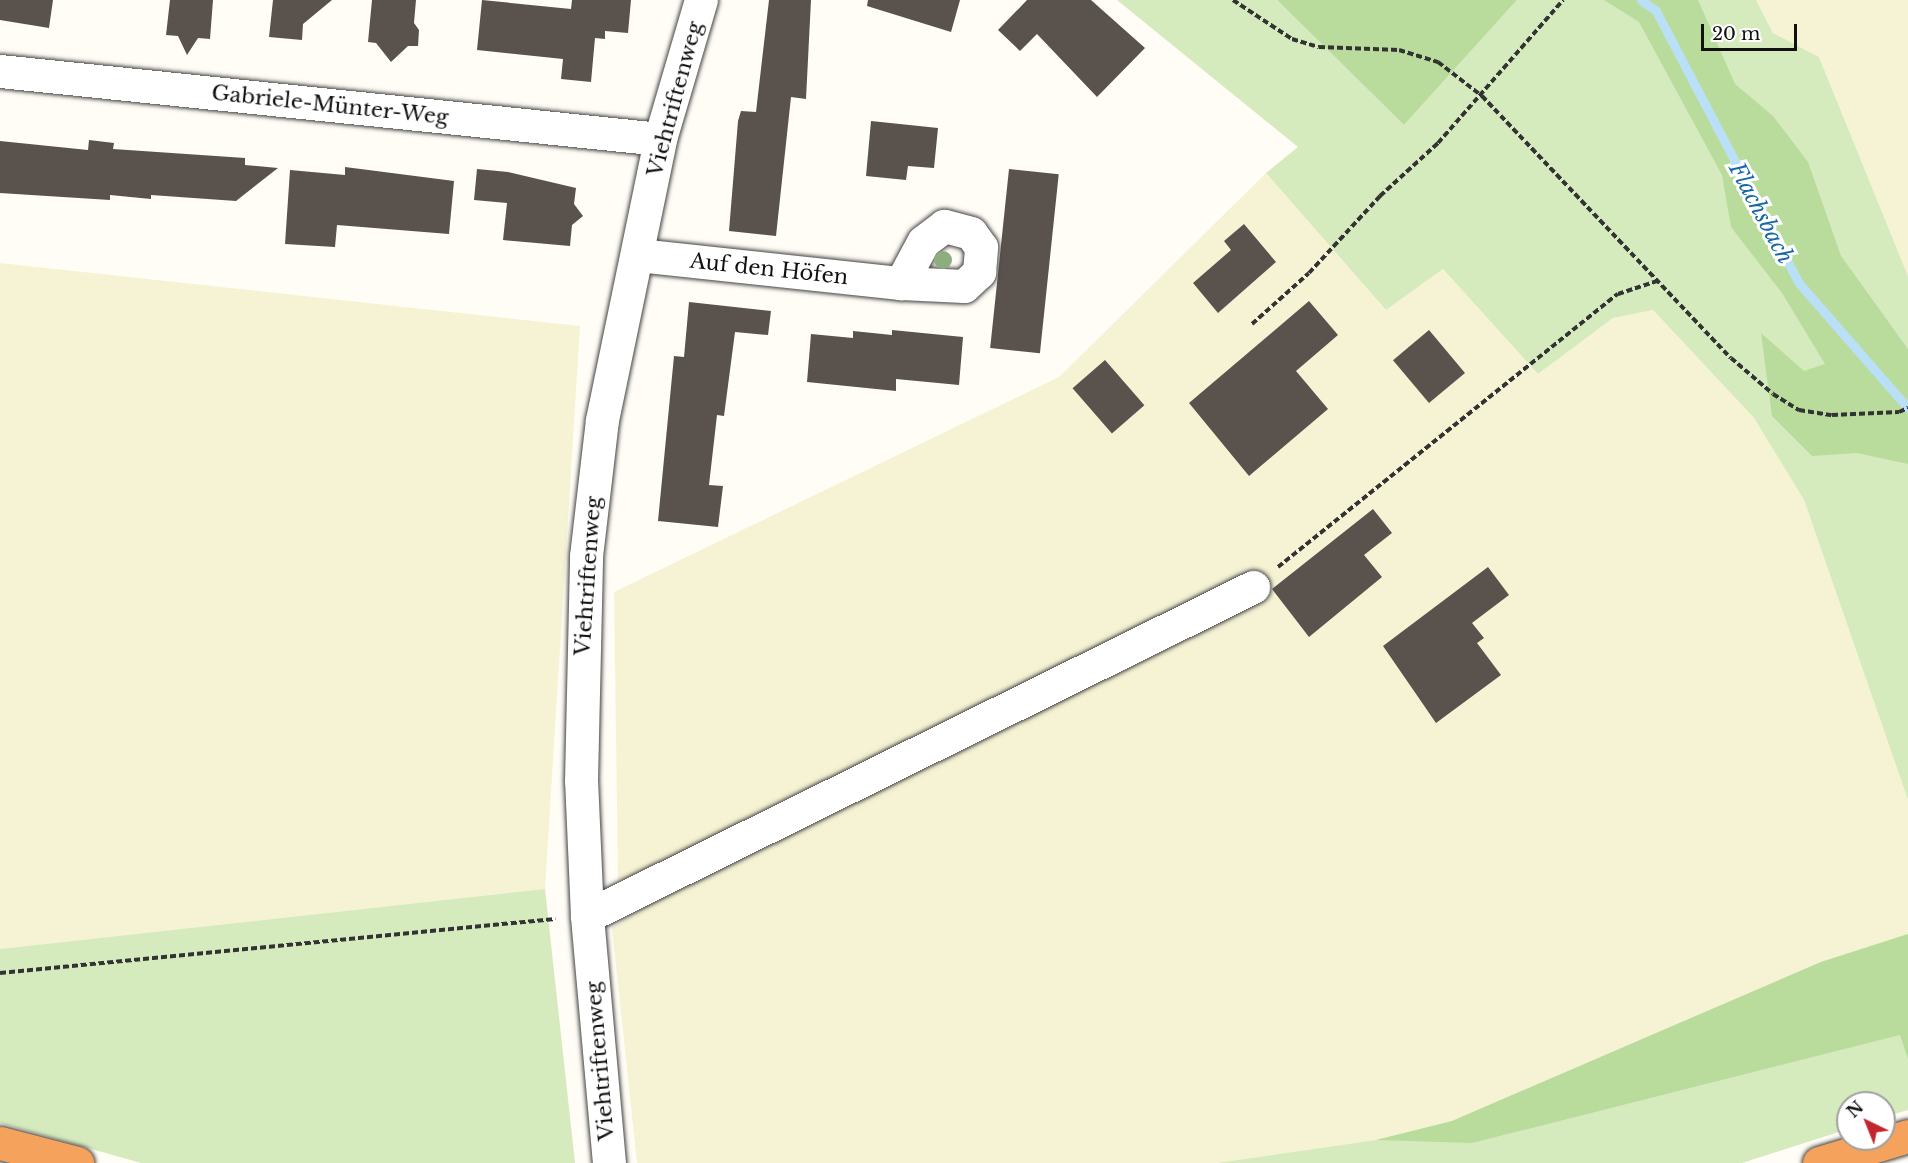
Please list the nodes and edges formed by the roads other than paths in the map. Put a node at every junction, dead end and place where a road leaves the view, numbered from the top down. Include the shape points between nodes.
1 (702, 0) edge
2 (0, 71) edge
3 (660, 139) junction
4 (638, 255) junction
5 (901, 283) dead end
6 (1253, 587) road end
7 (588, 916) junction
8 (1908, 1136) edge
9 (0, 1143) edge
10 (608, 1161) edge
11 (77, 1163) edge
12 (1819, 1163) edge

1 - 3 street, Viehtriftenweg
2 - 3 street, Gabriele-Münter-Weg
3 - 4 street, Viehtriftenweg
4 - 5 street, Auf den Höfen
4 - 7 street, Viehtriftenweg via 602,420 586,556 581,781
6 - 7 street
7 - 10 street, Viehtriftenweg
8 - 12 highway
9 - 11 highway

